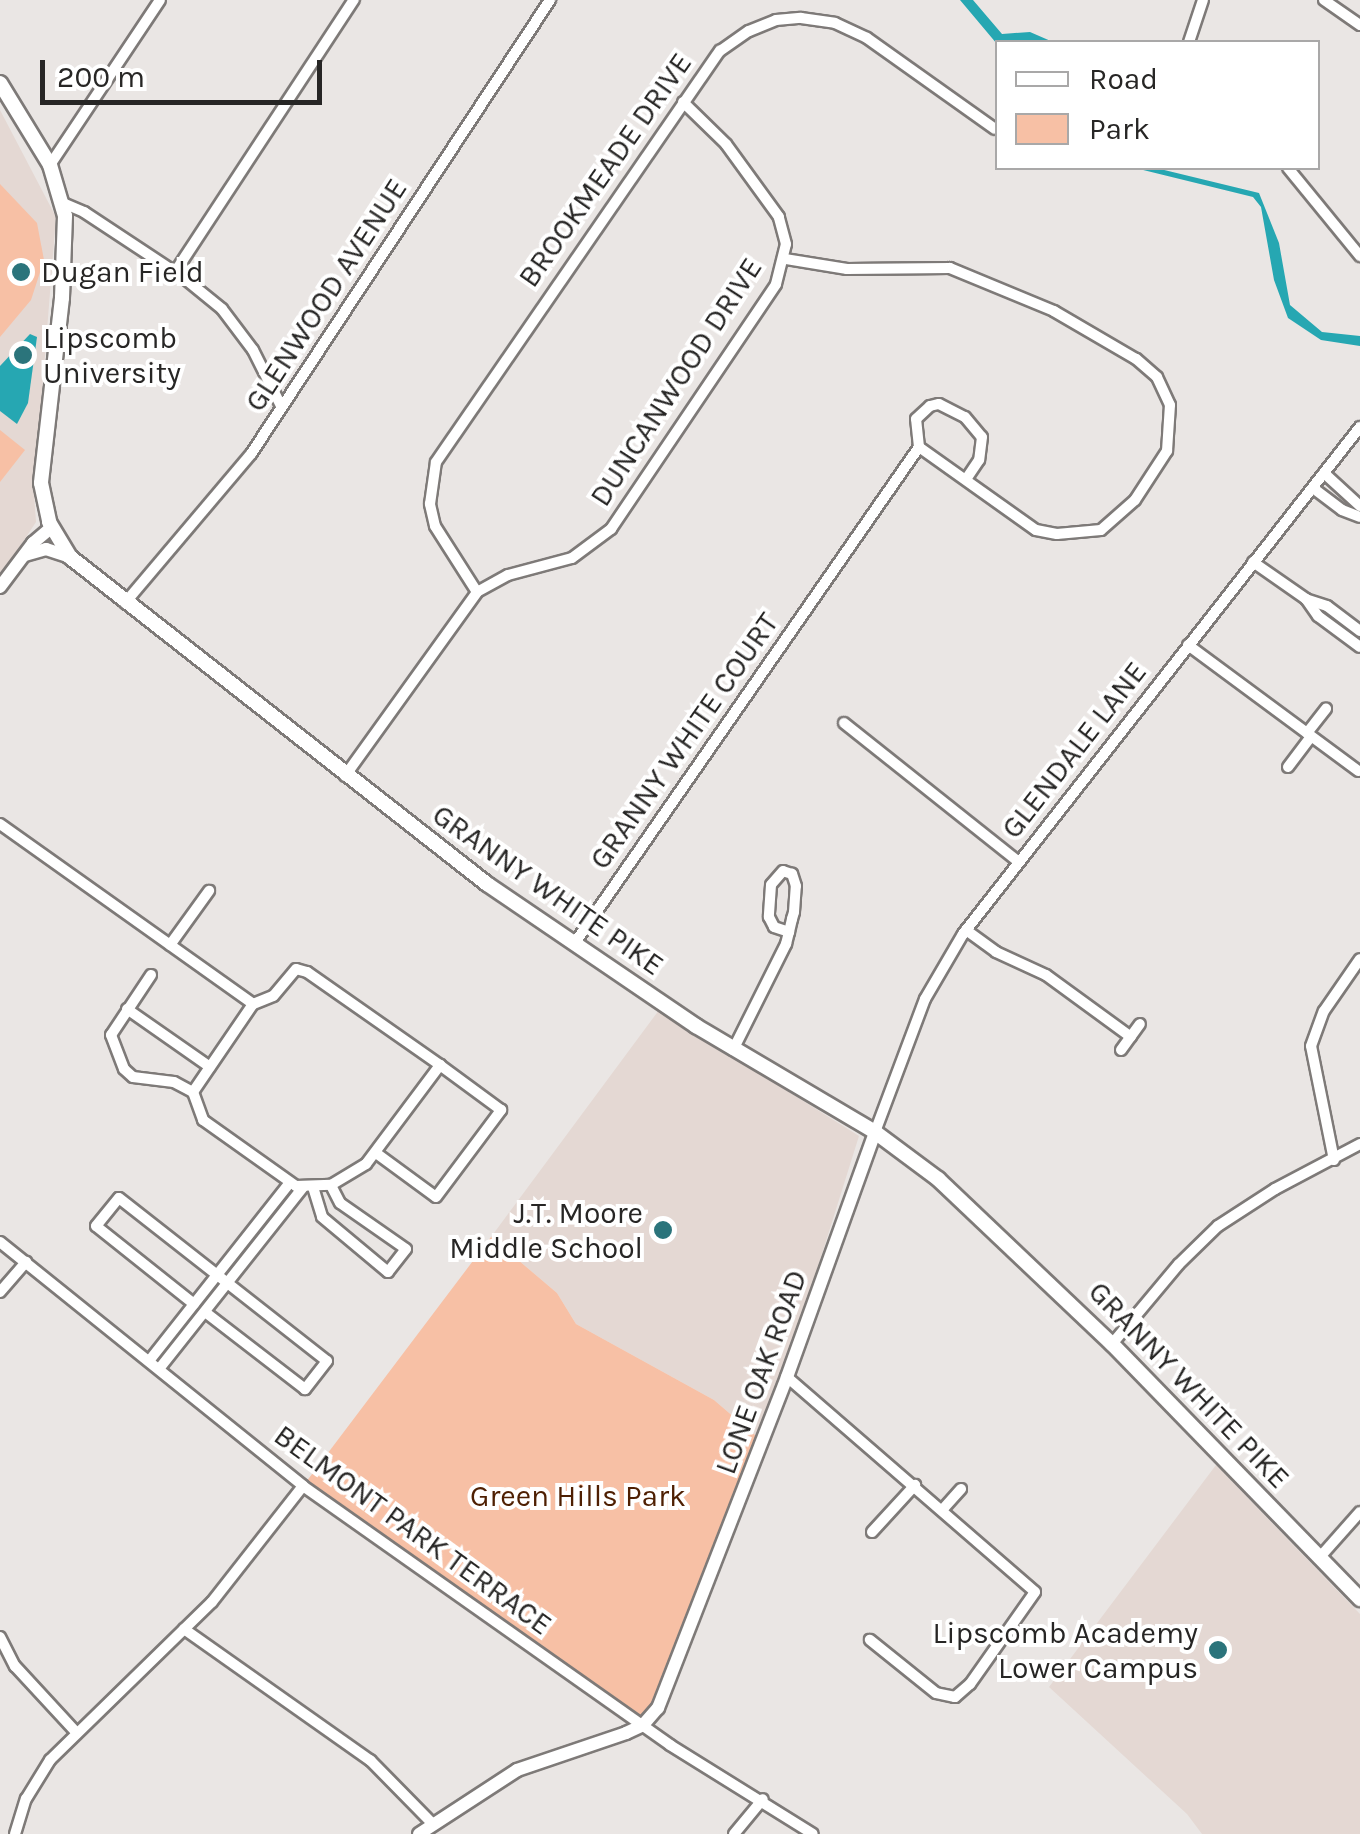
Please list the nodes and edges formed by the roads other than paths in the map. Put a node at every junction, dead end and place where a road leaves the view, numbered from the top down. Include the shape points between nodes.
1 (160, 0) edge
2 (354, 0) edge
3 (550, 0) edge
4 (1203, 0) edge
5 (1324, 0) edge
6 (1360, 26) edge
7 (1189, 40) edge
8 (0, 83) edge
9 (683, 102) junction
10 (995, 129) dead end
11 (50, 165) junction
12 (1290, 170) edge
13 (63, 203) junction
14 (1360, 256) edge
15 (784, 259) junction
16 (175, 272) junction
17 (281, 406) junction
18 (1360, 427) edge
19 (919, 448) junction
20 (1324, 473) junction
21 (967, 478) junction
22 (1313, 488) junction
23 (1360, 506) edge
24 (1360, 517) edge
25 (52, 528) junction
26 (23, 556) junction
27 (70, 557) junction
28 (1253, 562) junction
29 (0, 587) edge
30 (477, 592) junction
31 (1306, 598) junction
32 (124, 604) junction
33 (1358, 629) edge
34 (1348, 638) junction
35 (1188, 645) junction
36 (1360, 647) edge
37 (1326, 709) dead end
38 (844, 723) dead end
39 (1309, 735) junction
40 (1288, 767) dead end
41 (1358, 772) edge
42 (346, 776) junction
43 (0, 824) edge
44 (1019, 862) junction
45 (209, 891) dead end
46 (966, 930) junction
47 (789, 932) junction
48 (574, 944) junction
49 (170, 945) junction
50 (1360, 959) edge
51 (152, 976) dead end
52 (253, 1004) junction
53 (127, 1009) junction
54 (1140, 1024) dead end
55 (1130, 1036) junction
56 (734, 1050) junction
57 (1121, 1050) dead end
58 (440, 1065) junction
59 (210, 1068) junction
60 (193, 1092) junction
61 (875, 1132) junction
62 (1360, 1144) edge
63 (376, 1153) junction
64 (1334, 1160) junction
65 (289, 1184) junction
66 (330, 1186) junction
67 (308, 1187) junction
68 (0, 1242) edge
69 (26, 1262) junction
70 (217, 1276) junction
71 (227, 1284) junction
72 (0, 1292) edge
73 (194, 1304) junction
74 (205, 1312) junction
75 (1112, 1344) junction
76 (149, 1361) junction
77 (159, 1369) junction
78 (787, 1377) junction
79 (915, 1485) junction
80 (303, 1486) junction
81 (961, 1489) dead end
82 (943, 1509) junction
83 (1360, 1512) edge
84 (872, 1532) dead end
85 (1320, 1558) junction
86 (1360, 1599) edge
87 (184, 1629) junction
88 (0, 1637) edge
89 (870, 1640) dead end
90 (643, 1725) junction
91 (76, 1732) junction
92 (763, 1799) junction
93 (433, 1824) junction
94 (15, 1834) edge
95 (419, 1834) edge
96 (734, 1834) edge
97 (813, 1834) edge

1 - 11 street
2 - 16 street
3 - 17 street, GLENWOOD AVENUE
4 - 7 street
5 - 6 street
8 - 11 main road, GRANNY WHITE PIKE
9 - 10 street, BROOKMEADE DRIVE via 724,48 765,24 801,18 857,32
9 - 15 street, DUNCANWOOD DRIVE via 768,197 782,227
9 - 30 street, BROOKMEADE DRIVE via 436,462 430,504 435,526
11 - 13 main road, GRANNY WHITE PIKE
12 - 14 street
13 - 16 street
13 - 25 main road, GRANNY WHITE PIKE via 62,298 41,469
15 - 21 street via 847,269 921,265 964,272 1054,311 1136,359 1156,377 1170,405 1169,440 1154,477 1101,530 1036,530
15 - 30 street, DUNCANWOOD DRIVE via 762,306 611,529 582,553 508,575
16 - 17 street via 232,320
17 - 32 street, GLENWOOD AVENUE via 238,471
18 - 20 street, GLENDALE LANE
19 - 21 street
19 - 21 street via 916,419 930,406 940,404 966,418 982,437 980,460
19 - 48 street, GRANNY WHITE COURT
20 - 22 street, GLENDALE LANE
20 - 23 street
22 - 24 street
22 - 28 street, GLENDALE LANE
25 - 26 street
25 - 27 main road, GRANNY WHITE PIKE
26 - 27 street via 46,550
26 - 29 street
27 - 32 main road, GRANNY WHITE PIKE
28 - 31 street
28 - 35 street, GLENDALE LANE
30 - 42 street, DUNCANWOOD DRIVE
31 - 33 street
31 - 34 street
32 - 42 main road, GRANNY WHITE PIKE
33 - 34 street
34 - 36 street
35 - 39 street
35 - 44 street, GLENDALE LANE
37 - 39 street
38 - 44 street
39 - 40 street
39 - 41 street
42 - 48 main road, GRANNY WHITE PIKE
43 - 49 street
44 - 46 street, GLENDALE LANE
45 - 49 street
46 - 55 street via 1046,975
46 - 61 street, GLENDALE LANE via 925,999
47 - 47 street via 796,886 792,874 783,872 771,886 769,916 774,927
47 - 56 street
48 - 56 main road, GRANNY WHITE PIKE
49 - 52 street
50 - 64 street via 1324,1011 1311,1046
51 - 53 street
52 - 58 street via 302,970
52 - 59 street
53 - 59 street
53 - 60 street via 111,1040 127,1073
54 - 55 street
55 - 57 street
56 - 61 main road, GRANNY WHITE PIKE
58 - 63 street
58 - 63 street via 501,1110 436,1197
59 - 60 street
60 - 65 street via 203,1120
61 - 75 main road, GRANNY WHITE PIKE via 958,1195
61 - 78 street, LONE OAK ROAD
62 - 64 street
63 - 66 street
64 - 75 street via 1218,1226
65 - 67 street
65 - 70 street
66 - 67 street
66 - 67 street via 340,1203 406,1249 388,1272 322,1218
67 - 71 street
68 - 69 street, BELMONT PARK TERRACE
69 - 72 street
69 - 76 street, BELMONT PARK TERRACE
70 - 71 street
70 - 73 street
70 - 73 street via 119,1198 96,1226
71 - 74 street
71 - 74 street via 326,1361 305,1389
73 - 76 street
74 - 77 street
75 - 85 main road, GRANNY WHITE PIKE
76 - 77 street, BELMONT PARK TERRACE
77 - 80 street, BELMONT PARK TERRACE
78 - 79 street
78 - 90 street, LONE OAK ROAD via 673,1678
79 - 82 street
79 - 84 street
80 - 87 street via 242,1568
80 - 90 street, BELMONT PARK TERRACE
81 - 82 street
82 - 89 street via 1030,1584 1033,1600 970,1684 950,1698
83 - 85 street
85 - 86 main road, GRANNY WHITE PIKE
87 - 91 street
87 - 93 street via 370,1760
88 - 91 street via 15,1666
90 - 92 street, BELMONT PARK TERRACE
90 - 93 street via 526,1766
91 - 94 street via 37,1778
92 - 96 street
92 - 97 street, BELMONT PARK TERRACE
93 - 95 street

